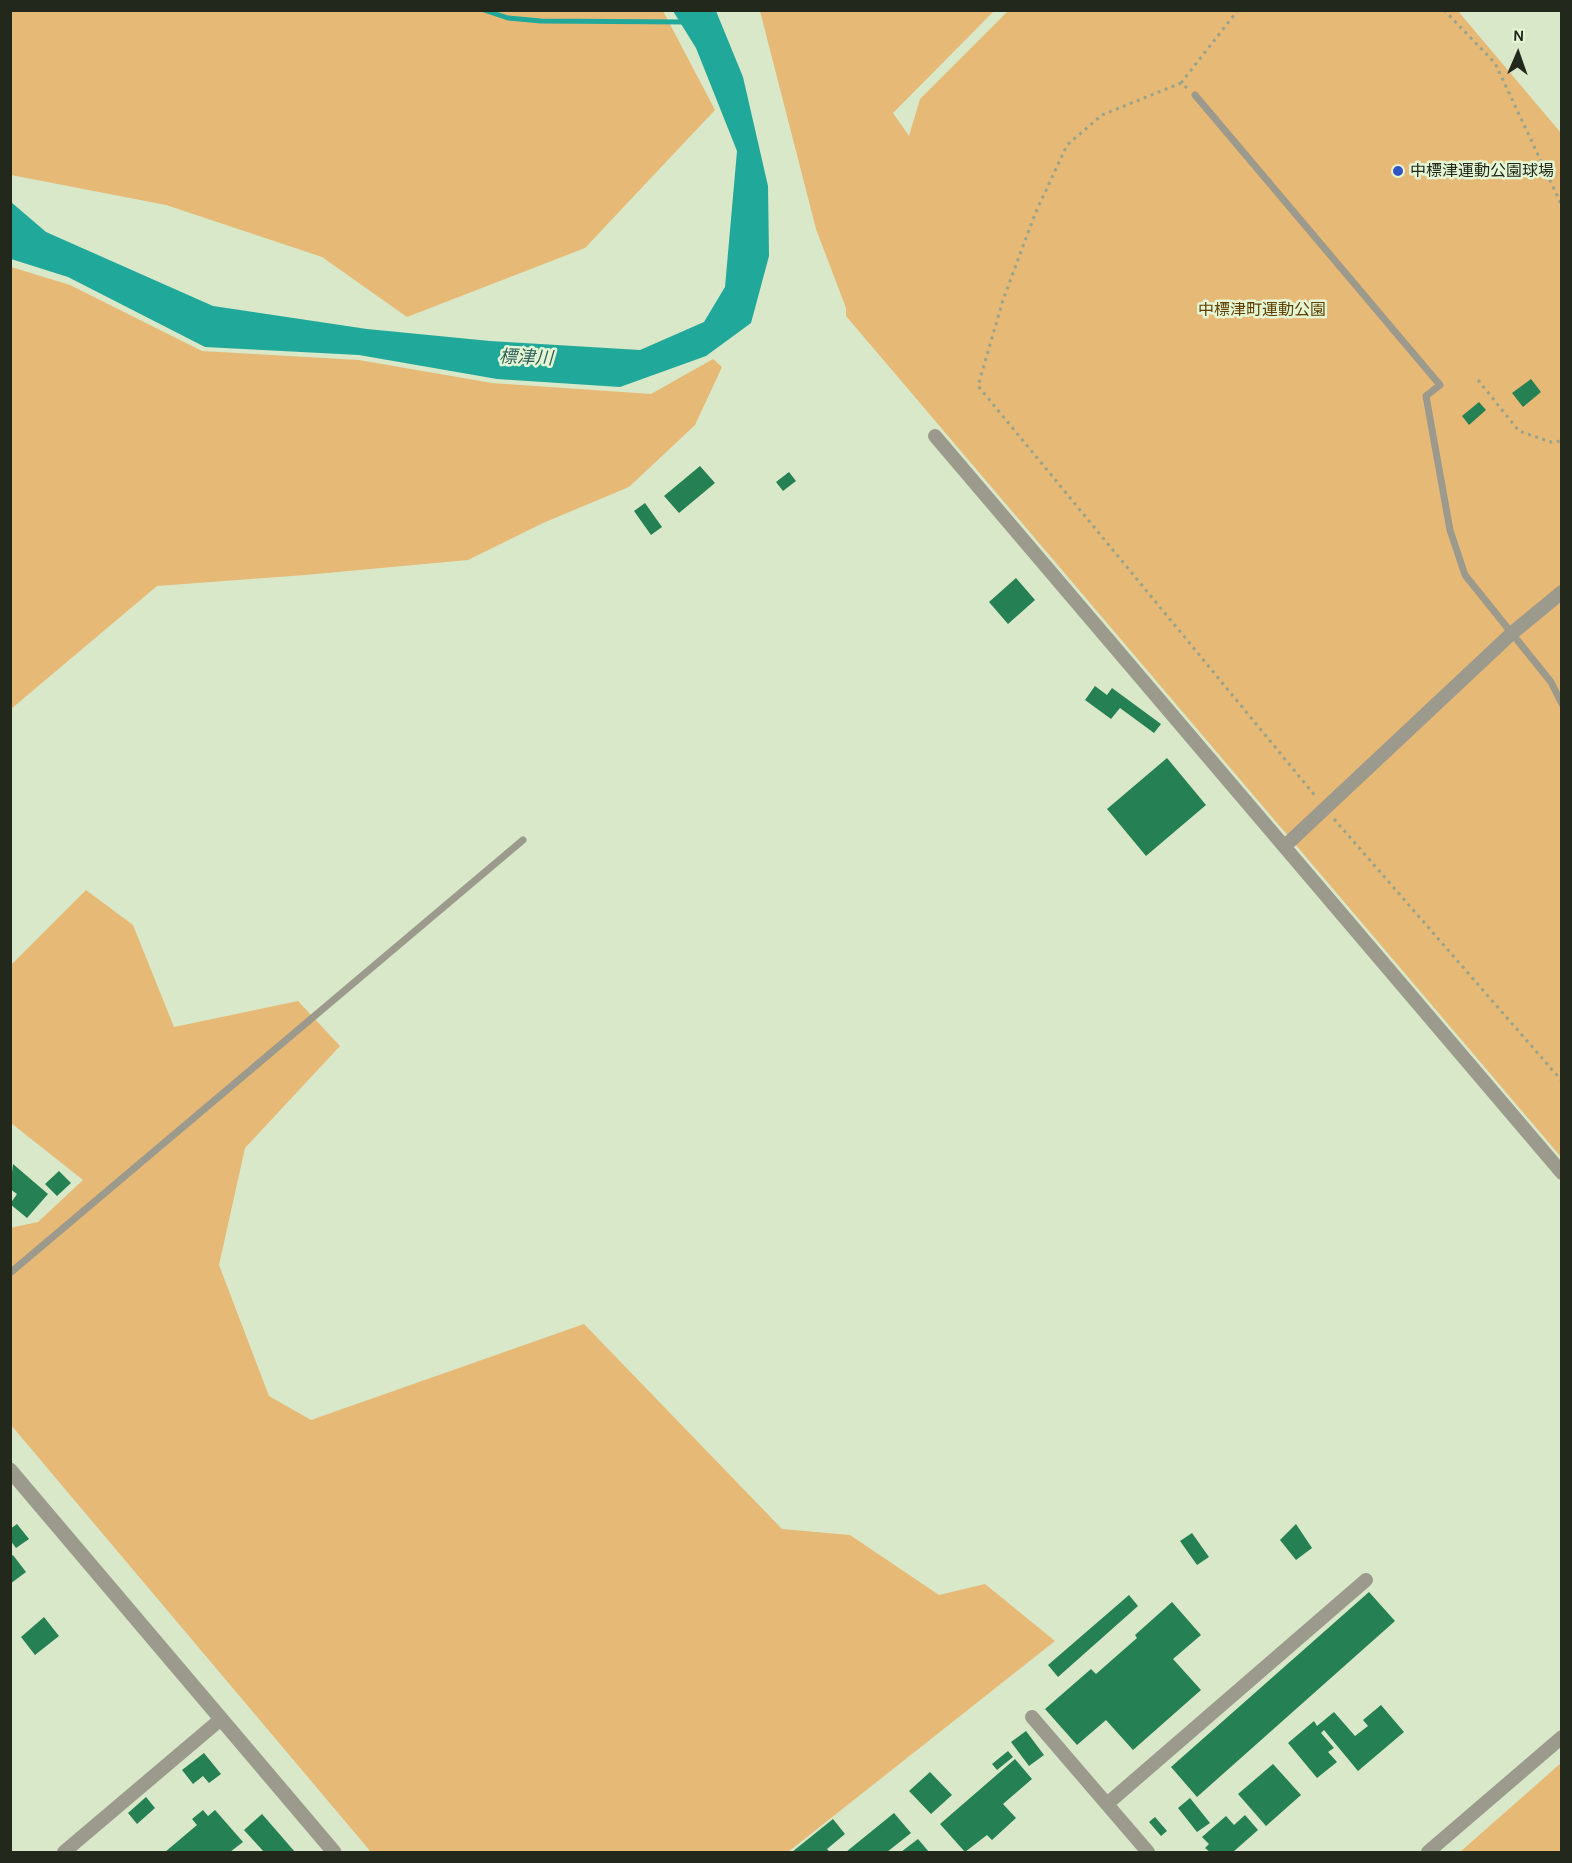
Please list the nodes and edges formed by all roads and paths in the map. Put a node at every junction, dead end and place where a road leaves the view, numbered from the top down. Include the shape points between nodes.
1 (1238, 10) edge
2 (1444, 10) edge
3 (1181, 83) junction
4 (1195, 95) joint
5 (1562, 206) edge
6 (1478, 380) dead end
7 (936, 436) dead end
8 (1562, 441) edge
9 (1562, 592) edge
10 (1511, 634) junction
11 (1562, 704) edge
12 (1325, 808) junction
13 (523, 840) dead end
14 (1285, 846) junction
15 (1562, 1081) edge
16 (1562, 1173) edge
17 (10, 1273) edge
18 (10, 1470) edge
19 (1366, 1580) dead end
20 (1032, 1717) dead end
21 (221, 1719) junction
22 (1562, 1737) edge
23 (1107, 1804) junction
24 (64, 1852) edge
25 (334, 1852) edge
26 (1148, 1852) edge
27 (1428, 1852) edge

1 - 3 path
2 - 5 path via 1495,63
3 - 4 path
3 - 12 path via 1102,115 1067,145 1035,214 1003,300 978,386
4 - 10 lane via 1440,385 1426,396 1450,530 1465,575
6 - 8 path via 1519,431 1551,442
7 - 14 street
9 - 10 street
10 - 11 lane via 1551,682
10 - 12 street
12 - 14 street
12 - 15 path
13 - 17 lane
14 - 16 street
18 - 21 street
19 - 23 street
20 - 23 street
21 - 24 street
21 - 25 street
22 - 27 street
23 - 26 street

